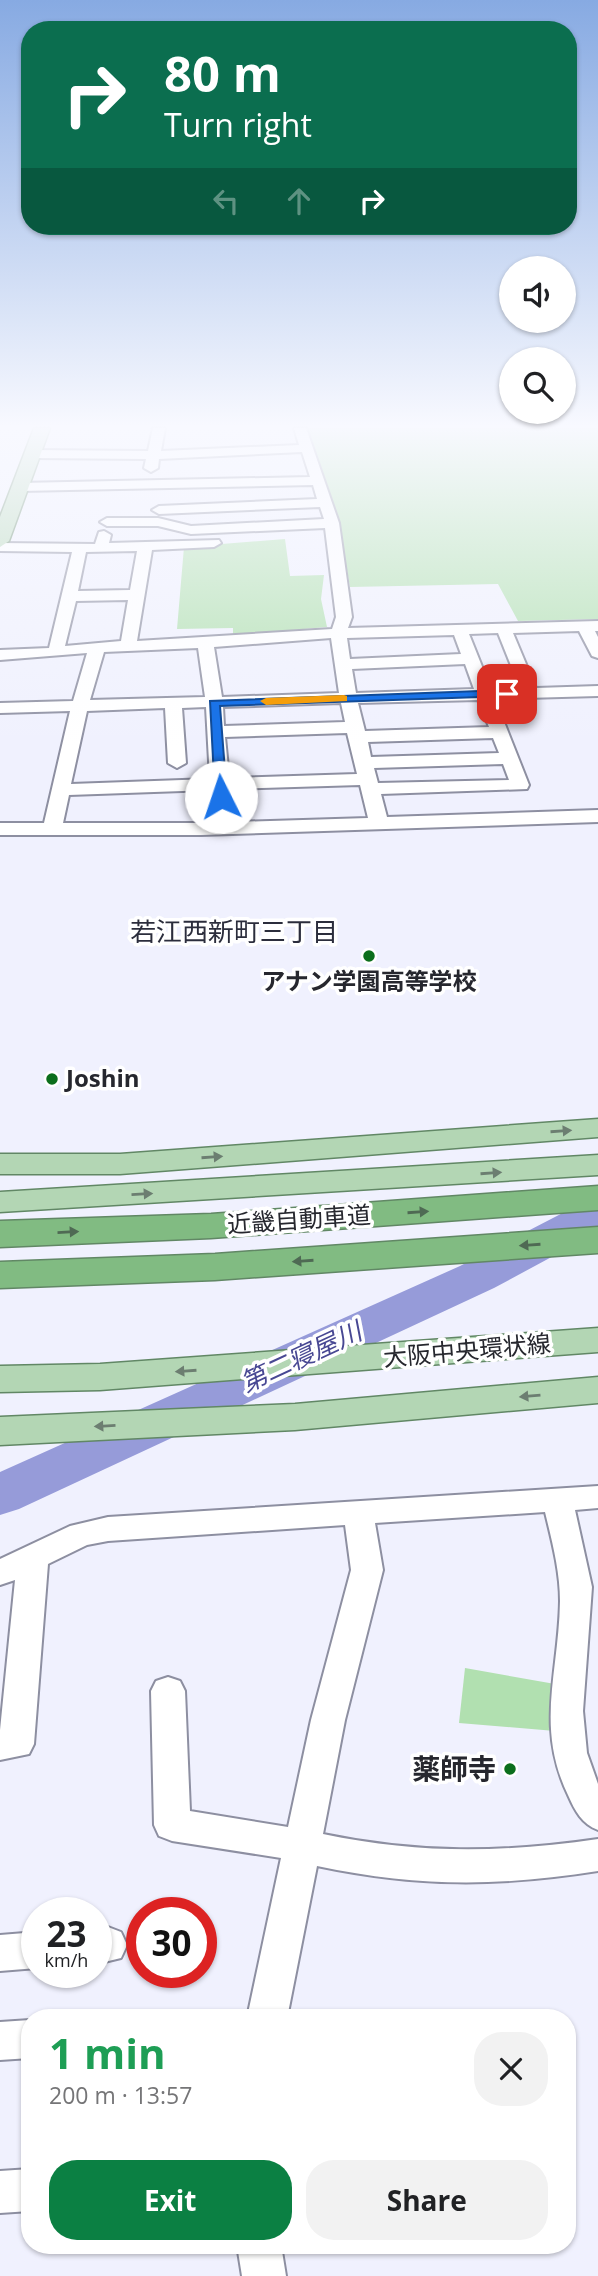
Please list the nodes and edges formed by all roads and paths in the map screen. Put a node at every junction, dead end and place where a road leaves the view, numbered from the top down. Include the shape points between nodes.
1 (104, 534) edge
2 (281, 534) edge
3 (333, 534) edge
4 (0, 547) edge
5 (79, 548) junction
6 (101, 548) junction
7 (145, 548) junction
8 (136, 595) junction
9 (69, 596) junction
10 (592, 626) edge
11 (503, 627) junction
12 (459, 628) junction
13 (393, 631) junction
14 (338, 633) junction
15 (205, 643) junction
16 (128, 645) junction
17 (97, 647) junction
18 (56, 652) junction
19 (598, 653) edge
20 (0, 655) edge
21 (470, 659) junction
22 (404, 662) junction
23 (343, 664) junction
24 (598, 691) edge
25 (530, 693) junction
26 (485, 694) junction
27 (348, 699) junction
28 (214, 703) junction
29 (173, 704) junction
30 (0, 708) edge
31 (79, 708) junction
32 (427, 715) junction
33 (216, 732) junction
34 (357, 732) junction
35 (499, 732) junction
36 (510, 758) junction
37 (177, 763) dead end
38 (368, 777) junction
39 (60, 790) junction
40 (221, 791) junction
41 (598, 816) edge
42 (379, 824) junction
43 (0, 830) edge
44 (52, 830) junction
45 (598, 1128) edge
46 (0, 1164) edge
47 (598, 1165) edge
48 (598, 1198) edge
49 (0, 1202) edge
50 (0, 1234) edge
51 (598, 1240) edge
52 (0, 1275) edge
53 (598, 1340) edge
54 (0, 1379) edge
55 (598, 1390) edge
56 (0, 1431) edge
57 (598, 1497) edge
58 (557, 1500) junction
59 (358, 1512) junction
60 (33, 1557) junction
61 (0, 1573) edge
62 (587, 1603) edge
63 (168, 1691) dead end
64 (0, 1745) edge
65 (594, 1803) edge
66 (302, 1844) junction
67 (598, 1855) edge
68 (21, 1951) edge
69 (0, 1953) edge
70 (269, 2009) edge
71 (21, 2040) edge
72 (0, 2041) edge
73 (21, 2191) edge
74 (0, 2192) edge
75 (260, 2254) edge
76 (264, 2276) edge

1 - 6 street
2 - 7 street via 282,538
3 - 14 street via 344,617
4 - 5 street
5 - 6 street
5 - 9 street
6 - 7 street
7 - 8 street
8 - 9 street
8 - 16 street
9 - 18 street
10 - 11 street
10 - 19 street
11 - 12 street
11 - 25 street
12 - 13 street
12 - 21 street
13 - 14 street
13 - 22 street
14 - 15 street
14 - 23 street
15 - 16 street
15 - 28 street
16 - 17 street
17 - 18 street
17 - 31 street
18 - 20 street
21 - 22 street
21 - 26 street
22 - 23 street
23 - 27 street
24 - 25 street
25 - 26 street
26 - 32 street
26 - 35 street
27 - 28 street
27 - 32 street
27 - 34 street
28 - 29 street
28 - 33 street
29 - 31 street
29 - 37 street
30 - 31 street
31 - 39 street
32 - 34 street
32 - 35 street
33 - 34 street
33 - 40 street
34 - 38 street
35 - 36 street
36 - 38 street
36 - 38 street via 520,785
38 - 40 street
38 - 42 street
39 - 40 street
39 - 44 street
41 - 42 street
42 - 44 street
43 - 44 street
46 -> 45 main road via 120,1164
49 -> 47 main road
50 -> 48 highway, 近畿自動車道 via 211,1226
51 -> 52 highway, 近畿自動車道 via 215,1267
53 -> 54 main road, 大阪中央環状線 via 100,1377
55 -> 56 main road via 295,1417
57 - 58 street
58 - 59 street
58 - 62 street
59 - 60 street via 108,1529 81,1534
59 - 66 street via 367,1570
60 - 61 street
60 - 64 street via 17,1744
62 - 65 street via 564,1712 570,1754
63 - 66 street via 172,1825 221,1828
66 - 67 street via 376,1861 446,1868
66 - 70 street
68 - 69 street
71 - 72 street
73 - 74 street
75 - 76 street

